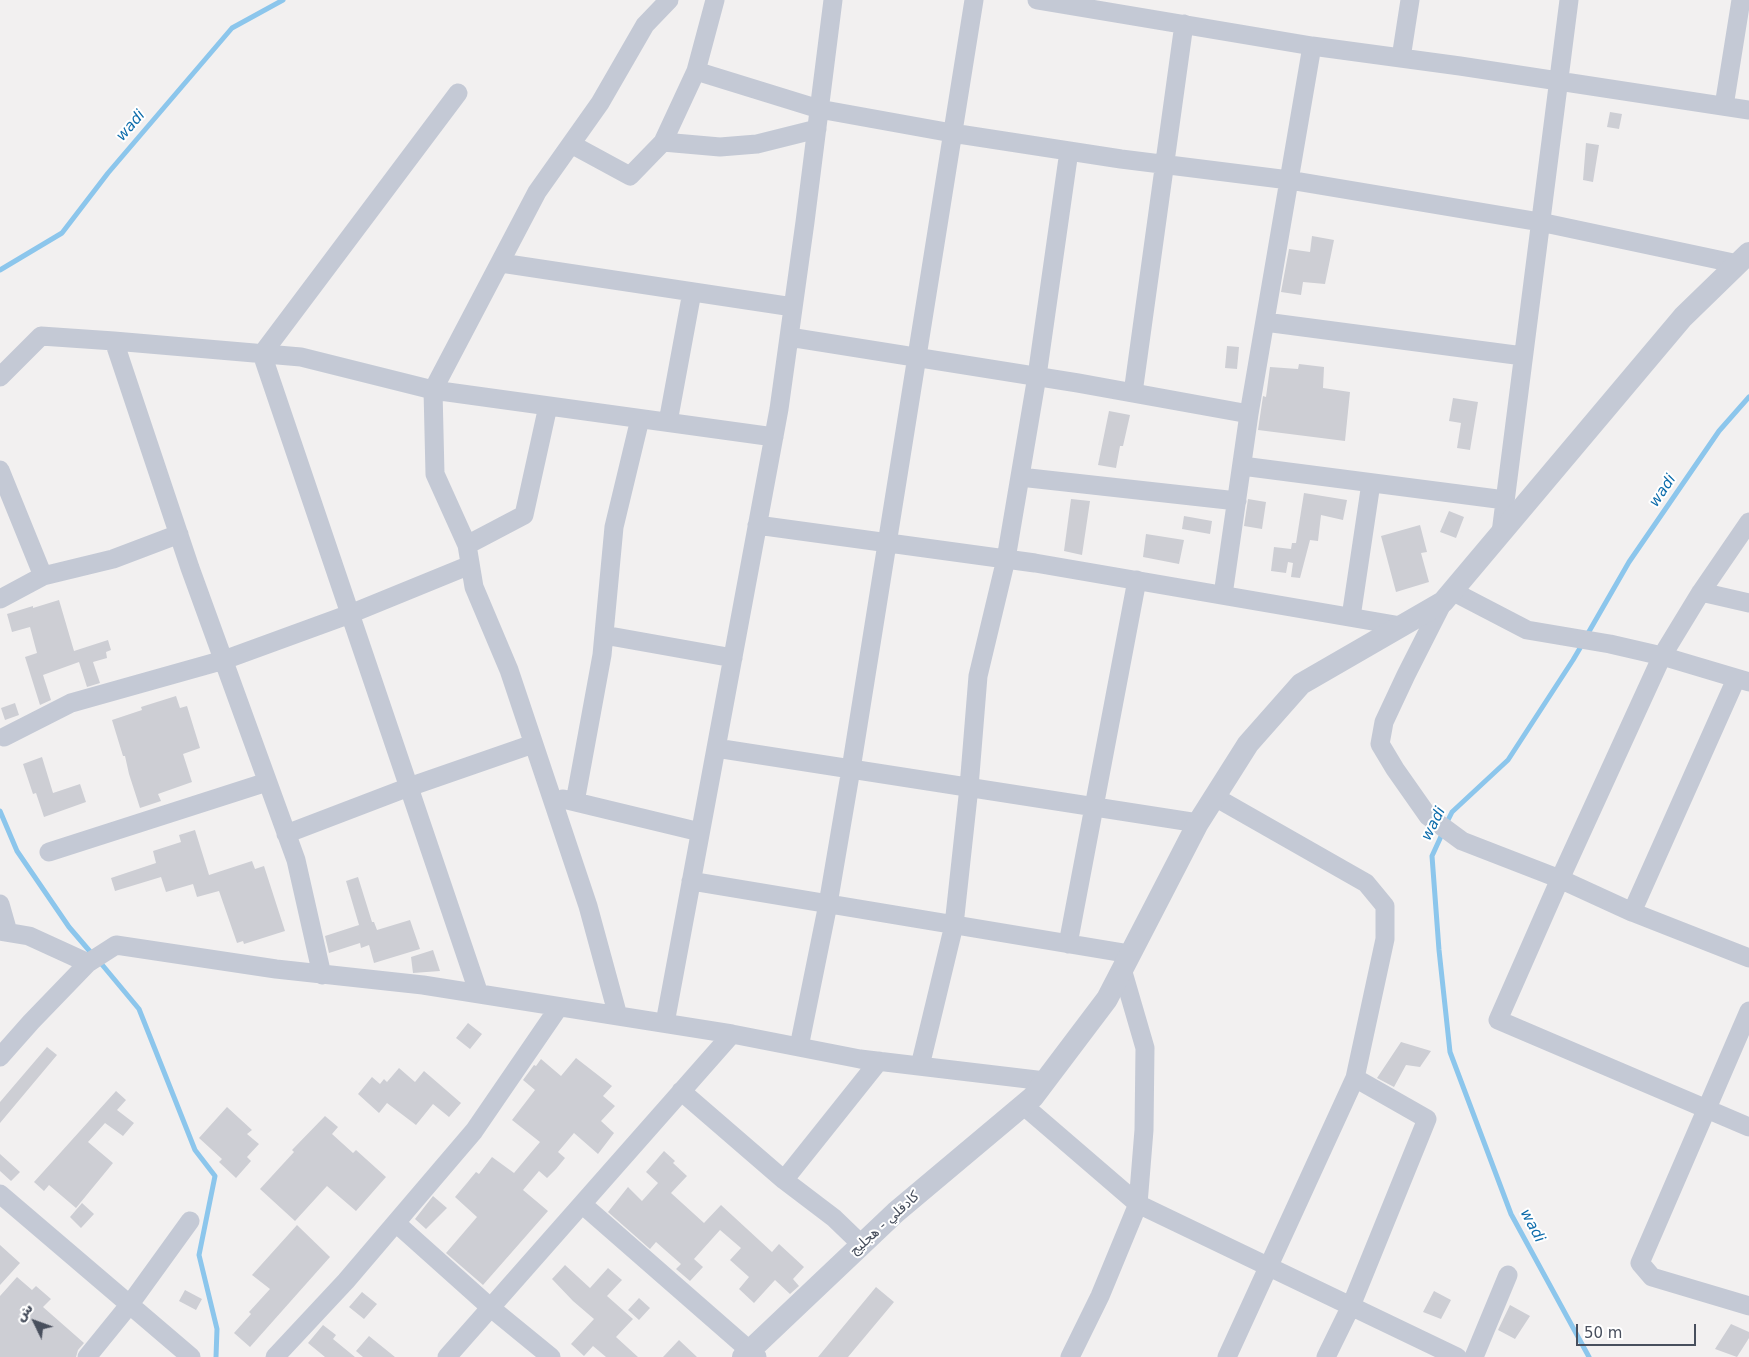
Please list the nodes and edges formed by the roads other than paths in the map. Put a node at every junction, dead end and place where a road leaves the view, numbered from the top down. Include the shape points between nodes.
1 (669, 0) edge
2 (715, 0) edge
3 (833, 0) edge
4 (974, 0) edge
5 (1037, 0) edge
6 (1410, 0) edge
7 (1569, 0) edge
8 (1741, 0) edge
9 (1102, 6) edge
10 (1184, 24) junction
11 (1312, 46) junction
12 (1401, 58) junction
13 (696, 71) junction
14 (1558, 80) junction
15 (458, 93) dead end
16 (1724, 106) junction
17 (819, 109) junction
18 (1749, 110) edge
19 (817, 129) junction
20 (952, 133) junction
21 (663, 142) junction
22 (571, 144) junction
23 (1068, 151) junction
24 (1165, 165) junction
25 (1289, 180) junction
26 (1540, 222) junction
27 (1743, 258) edge
28 (501, 263) junction
29 (692, 292) junction
30 (793, 307) junction
31 (1265, 322) junction
32 (789, 337) junction
33 (114, 341) junction
34 (262, 354) junction
35 (916, 356) junction
36 (1523, 356) junction
37 (0, 376) edge
38 (1037, 376) junction
39 (433, 390) junction
40 (1134, 393) junction
41 (548, 406) junction
42 (1249, 414) junction
43 (640, 419) junction
44 (668, 422) junction
45 (774, 437) junction
46 (1242, 466) junction
47 (0, 470) edge
48 (1020, 477) junction
49 (1371, 483) junction
50 (1505, 500) junction
51 (1236, 501) junction
52 (1749, 522) edge
53 (757, 525) junction
54 (179, 534) junction
55 (1501, 534) junction
56 (888, 542) junction
57 (467, 545) junction
58 (1006, 559) junction
59 (470, 565) junction
60 (43, 576) junction
61 (1137, 580) junction
62 (1701, 592) junction
63 (1223, 595) junction
64 (1447, 597) junction
65 (0, 598) edge
66 (1749, 603) edge
67 (350, 614) junction
68 (1351, 617) junction
69 (1401, 626) junction
70 (604, 635) junction
71 (1662, 656) junction
72 (732, 658) junction
73 (224, 660) junction
74 (1742, 680) edge
75 (4, 737) dead end
76 (532, 744) junction
77 (716, 748) junction
78 (851, 769) junction
79 (267, 782) junction
80 (969, 787) junction
81 (409, 788) junction
82 (550, 796) junction
83 (1215, 797) junction
84 (575, 802) junction
85 (1095, 807) junction
86 (1198, 823) junction
87 (700, 832) junction
88 (286, 834) junction
89 (49, 852) dead end
90 (1560, 879) junction
91 (691, 881) junction
92 (0, 904) edge
93 (828, 904) junction
94 (1632, 912) junction
95 (954, 925) junction
96 (4, 931) edge
97 (1068, 944) junction
98 (1749, 958) edge
99 (1126, 962) junction
100 (88, 963) junction
101 (322, 975) junction
102 (479, 994) junction
103 (559, 1007) junction
104 (1749, 1011) edge
105 (618, 1016) junction
106 (665, 1024) junction
107 (732, 1034) junction
108 (799, 1047) junction
109 (0, 1057) edge
110 (879, 1061) junction
111 (920, 1066) junction
112 (1355, 1078) junction
113 (681, 1091) junction
114 (1034, 1094) junction
115 (1707, 1109) junction
116 (1749, 1127) edge
117 (784, 1180) junction
118 (0, 1194) edge
119 (582, 1204) junction
120 (1138, 1204) junction
121 (190, 1221) dead end
122 (396, 1223) junction
123 (862, 1245) junction
124 (1270, 1266) junction
125 (1508, 1275) dead end
126 (130, 1304) junction
127 (1351, 1306) junction
128 (1749, 1306) edge
129 (491, 1308) junction
130 (750, 1355) edge
131 (88, 1357) edge
132 (191, 1357) edge
133 (275, 1357) edge
134 (447, 1357) edge
135 (550, 1357) edge
136 (1070, 1357) edge
137 (1227, 1357) edge
138 (1326, 1357) edge
139 (1457, 1357) edge
140 (1474, 1357) edge

1 - 22 street via 645,25 600,103
2 - 13 street
3 - 17 street
4 - 20 street
5 - 9 street
6 - 12 street
7 - 14 street
8 - 16 street
9 - 10 street
10 - 11 street
10 - 24 street
11 - 12 street
11 - 25 street
12 - 14 street
13 - 17 street
13 - 21 street
14 - 16 street
14 - 26 street
15 - 34 street
16 - 18 street
17 - 19 street
17 - 20 street
19 - 21 street via 757,144 720,147
19 - 30 street
20 - 23 street
20 - 35 street
21 - 22 street via 630,176
22 - 28 street via 537,192
23 - 24 street
23 - 38 street
24 - 25 street
24 - 40 street
25 - 26 street
25 - 31 street
26 - 27 street
26 - 36 street
27 - 55 street, كادقلي - هجليج via 1684,316
28 - 29 street
28 - 39 street
29 - 30 street
29 - 44 street
30 - 32 street
31 - 36 street
31 - 42 street
32 - 35 street
32 - 45 street
33 - 34 street
33 - 37 street via 42,336
33 - 54 street
34 - 39 street via 300,357
34 - 67 street
35 - 38 street
35 - 56 street
36 - 50 street
38 - 40 street
38 - 48 street
39 - 41 street
39 - 57 street via 436,474
40 - 42 street
41 - 43 street
41 - 57 street via 524,515
42 - 46 street
43 - 44 street
43 - 70 street via 614,527
44 - 45 street
45 - 53 street
46 - 49 street
46 - 51 street
47 - 60 street
48 - 51 street
48 - 58 street
49 - 50 street
49 - 68 street
50 - 55 street
51 - 63 street
52 - 62 street
53 - 56 street
53 - 72 street
54 - 60 street via 114,559
54 - 73 street
55 - 64 street, كادقلي - هجليج
56 - 58 street
56 - 78 street
57 - 59 street
58 - 61 street
58 - 80 street via 978,676
59 - 67 street
59 - 76 street via 474,587 509,670
60 - 65 street
61 - 63 street
61 - 85 street
62 - 66 street
62 - 71 street
63 - 68 street
64 - 69 street, كادقلي - هجليج
64 - 71 street via 1527,630
64 - 90 street via 1384,722 1380,744 1428,816 1462,841
67 - 73 street
67 - 81 street
68 - 69 street
69 - 83 street, كادقلي - هجليج via 1301,684 1248,744
70 - 72 street
70 - 84 street
71 - 74 street
71 - 90 street
72 - 77 street
73 - 75 street via 71,703
73 - 79 street
74 - 94 street
76 - 81 street
76 - 82 street
77 - 78 street
77 - 87 street
78 - 80 street
78 - 93 street
79 - 88 street
79 - 89 street
80 - 85 street
80 - 95 street
81 - 88 street
81 - 102 street
82 - 84 street
82 - 105 street via 588,906
83 - 86 street, كادقلي - هجليج
83 - 112 street via 1366,883 1385,906 1385,939
84 - 87 street
85 - 86 street
85 - 97 street
86 - 99 street, كادقلي - هجليج
87 - 91 street
88 - 101 street via 296,860
90 - 94 street
90 - 115 street via 1498,1020
91 - 93 street
91 - 106 street
92 - 96 street
93 - 95 street
93 - 108 street
94 - 98 street
95 - 97 street
95 - 111 street
96 - 100 street via 28,936
97 - 99 street
99 - 114 street, كادقلي - هجليج via 1107,999
99 - 120 street via 1145,1048 1144,1130
100 - 101 street via 116,945
100 - 109 street
101 - 102 street
102 - 103 street
103 - 105 street
103 - 122 street via 474,1131
104 - 115 street
105 - 106 street
106 - 107 street
107 - 108 street
107 - 113 street
108 - 110 street
110 - 111 street
110 - 117 street
111 - 114 street
112 - 124 street
112 - 127 street via 1427,1119
113 - 117 street
113 - 119 street
114 - 120 street
114 - 123 street, كادقلي - هجليج
115 - 116 street
115 - 128 street via 1640,1263 1652,1276
117 - 123 street via 834,1218
118 - 126 street
119 - 129 street
119 - 130 street
120 - 124 street
120 - 136 street via 1100,1296
121 - 126 street
122 - 129 street
122 - 133 street
123 - 130 street, كادقلي - هجليج
124 - 127 street
124 - 137 street
125 - 140 street
126 - 131 street
126 - 132 street
127 - 138 street
127 - 139 street
129 - 134 street
129 - 135 street

